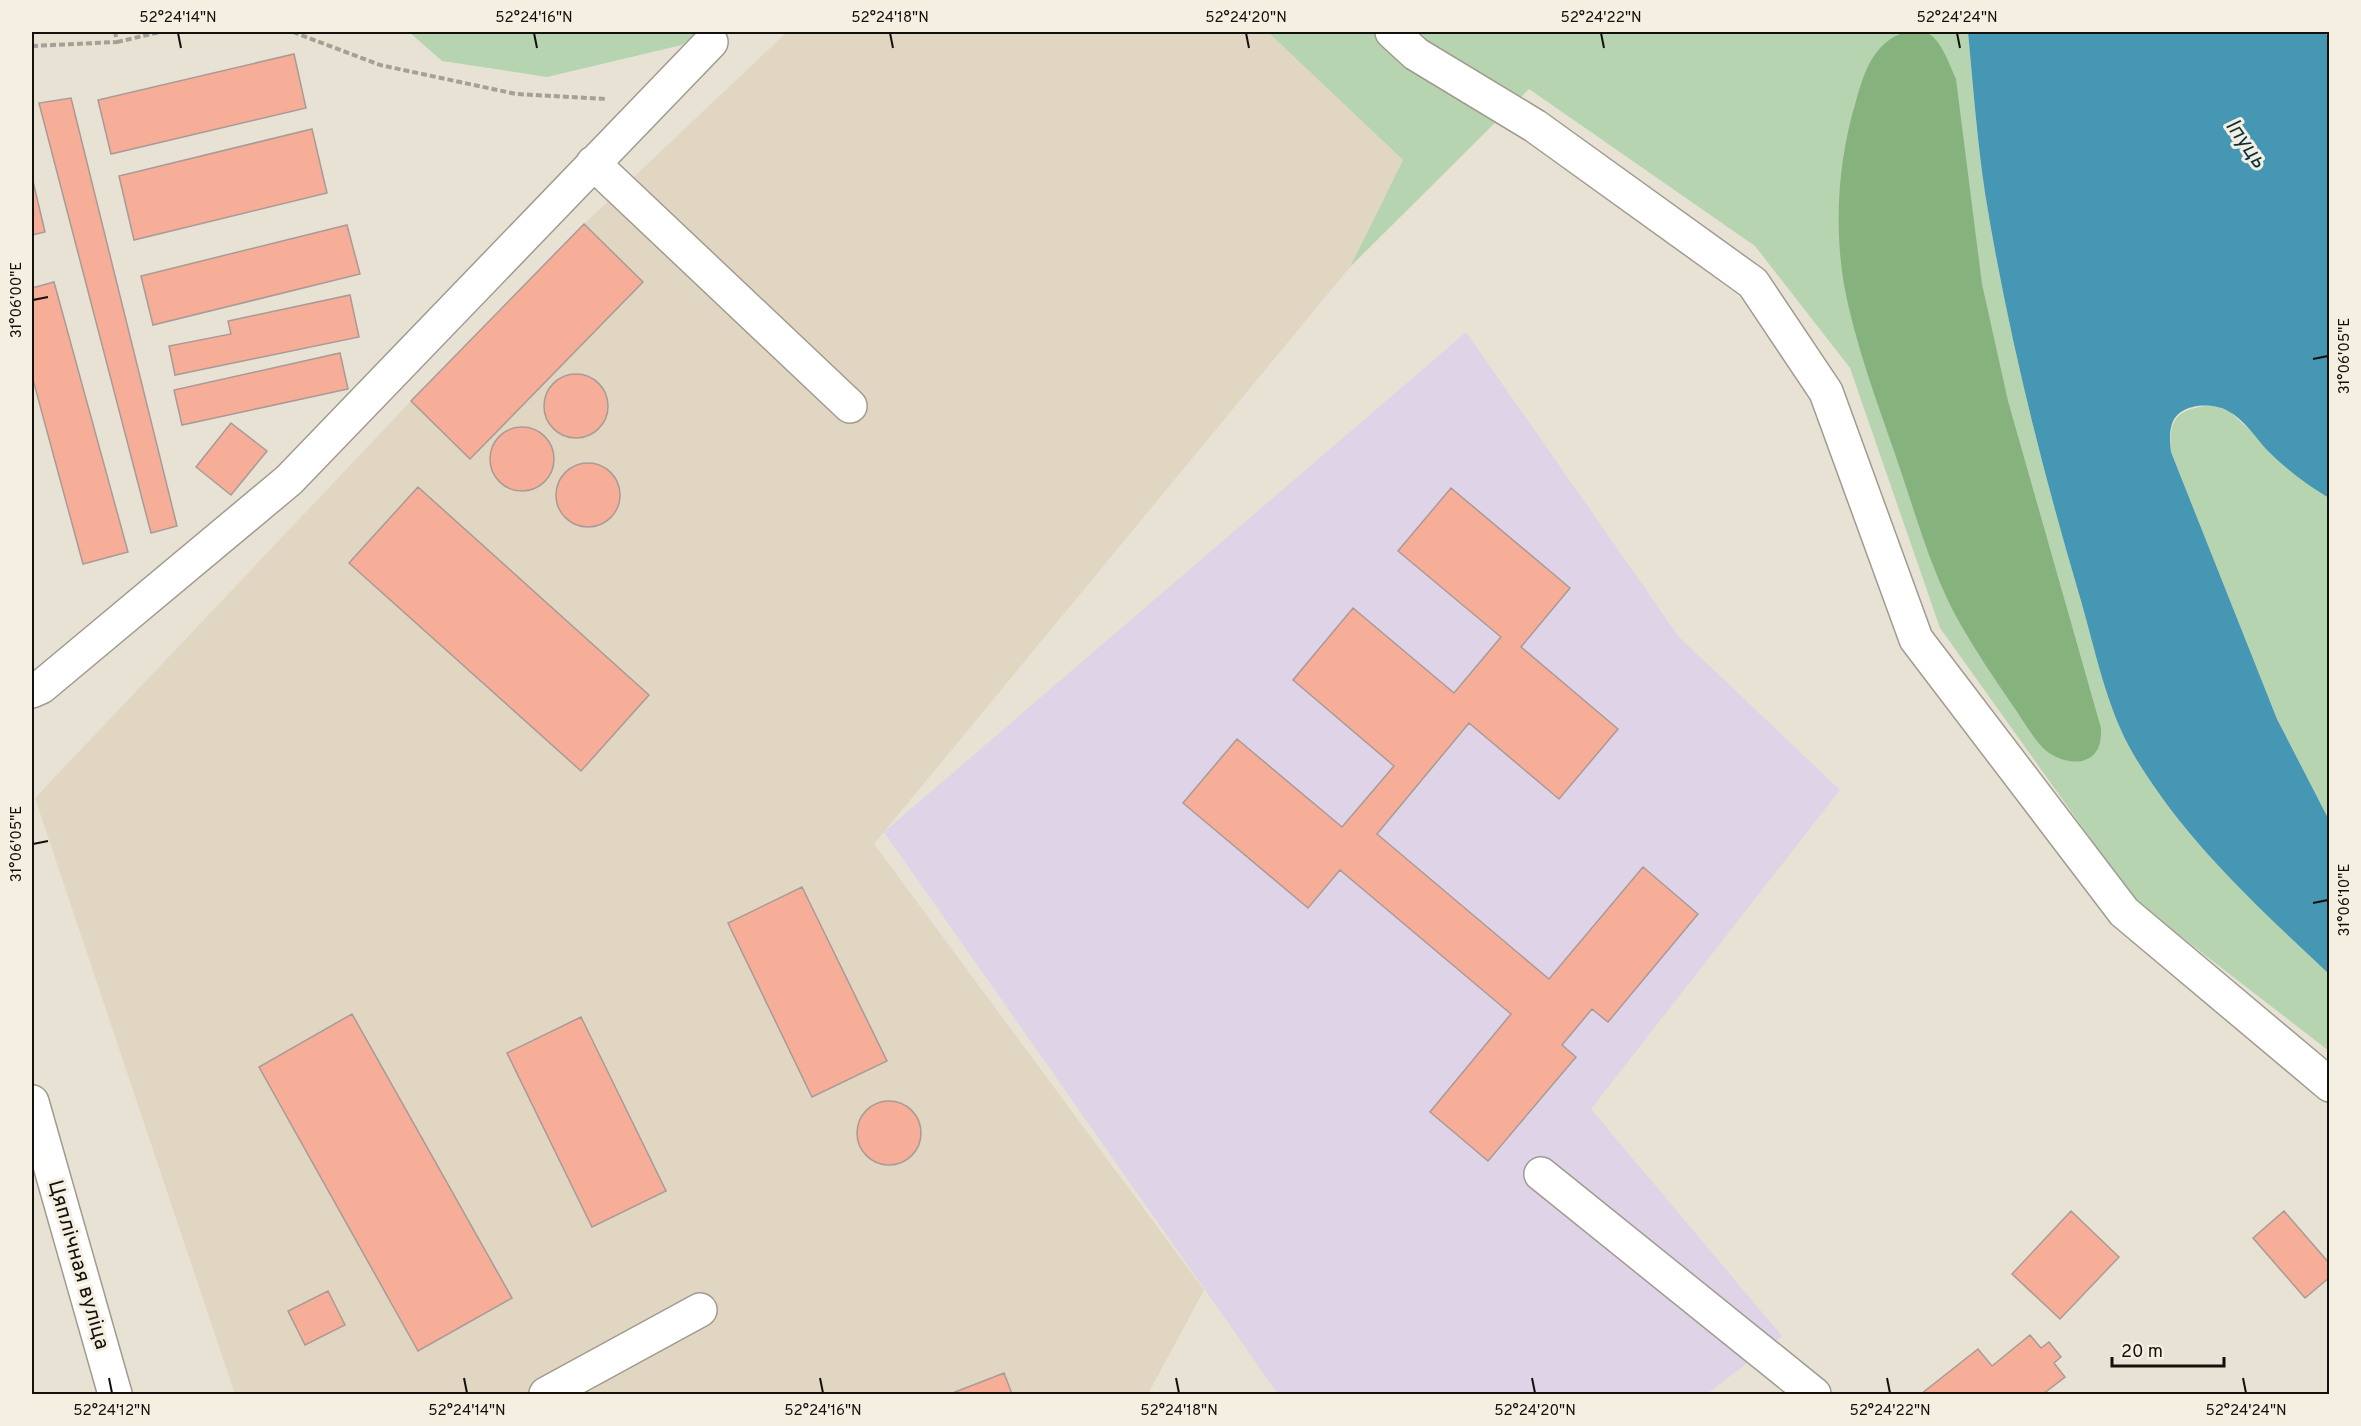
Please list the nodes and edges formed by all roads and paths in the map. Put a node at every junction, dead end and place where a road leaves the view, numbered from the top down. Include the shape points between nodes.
1 (115, 32) edge
2 (160, 32) edge
3 (293, 32) edge
4 (1392, 32) edge
5 (117, 42) junction
6 (711, 42) dead end
7 (32, 46) edge
8 (653, 102) junction
9 (593, 163) junction
10 (850, 406) dead end
11 (32, 691) edge
12 (2330, 1085) edge
13 (32, 1102) edge
14 (1541, 1174) dead end
15 (700, 1310) dead end
16 (114, 1395) edge
17 (546, 1395) edge
18 (1814, 1395) edge

1 - 5 path
2 - 5 path
3 - 8 path via 380,65 516,94
4 - 12 street via 1416,54 1535,126 1753,283 1826,392 1917,639 2124,912
5 - 7 path
6 - 8 street
8 - 9 street
9 - 10 street
9 - 11 street via 289,480
13 - 16 street, Цяплічная вуліца
14 - 18 street
15 - 17 street

